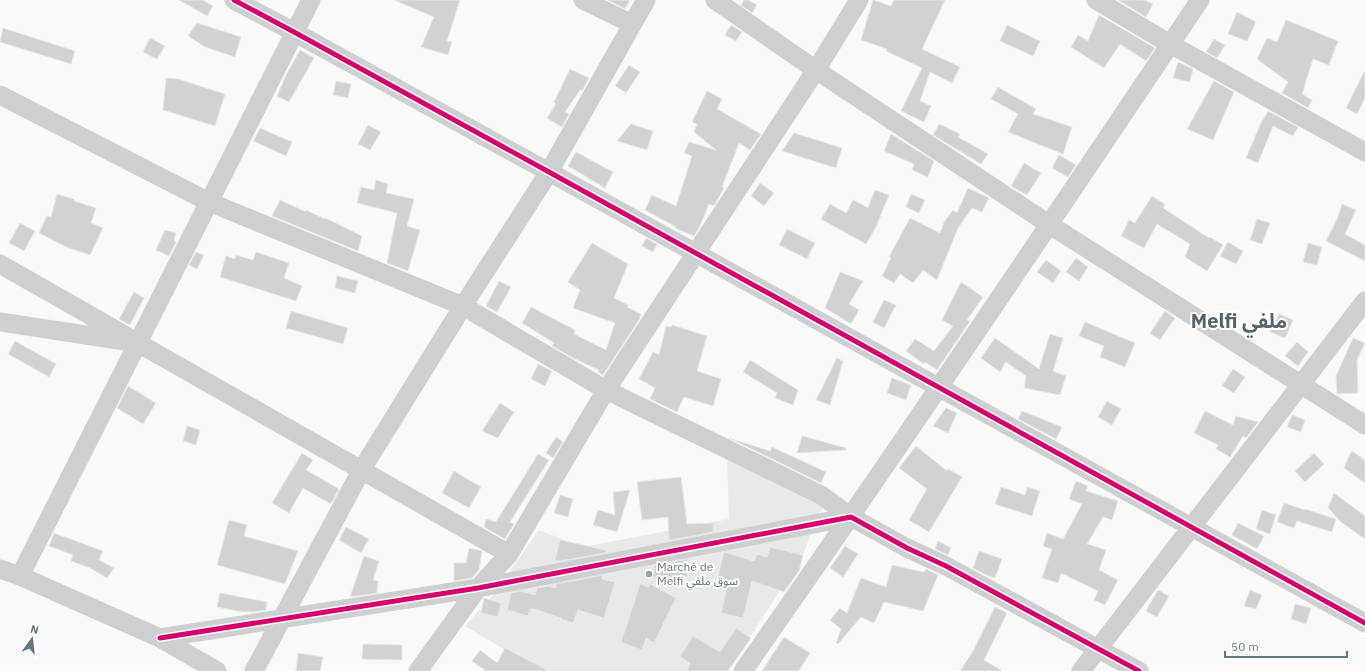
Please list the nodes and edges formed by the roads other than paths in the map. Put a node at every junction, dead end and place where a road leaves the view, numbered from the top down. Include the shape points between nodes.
1 (234, 0) edge
2 (311, 0) edge
3 (583, 0) edge
4 (646, 0) edge
5 (715, 0) edge
6 (859, 0) edge
7 (1096, 0) edge
8 (1200, 0) edge
9 (632, 24) junction
10 (294, 32) junction
11 (1170, 44) junction
12 (816, 70) junction
13 (0, 95) edge
14 (1365, 152) edge
15 (550, 172) junction
16 (209, 202) junction
17 (1050, 224) junction
18 (695, 253) junction
19 (0, 264) edge
20 (1365, 301) edge
21 (463, 306) junction
22 (0, 322) edge
23 (138, 343) junction
24 (1301, 383) junction
25 (938, 387) junction
26 (606, 390) junction
27 (1365, 425) edge
28 (362, 469) junction
29 (851, 517) junction
30 (1191, 528) junction
31 (509, 554) junction
32 (0, 569) edge
33 (20, 576) junction
34 (478, 588) junction
35 (283, 618) junction
36 (1365, 623) edge
37 (160, 638) junction
38 (1098, 648) junction
39 (217, 671) edge
40 (254, 671) edge
41 (418, 671) edge
42 (743, 671) edge
43 (1081, 671) edge
44 (1139, 671) edge

1 - 10 street
2 - 10 street
3 - 9 street
4 - 9 street
5 - 12 street
6 - 12 street
7 - 11 street
8 - 11 street
9 - 15 street
10 - 15 street
10 - 16 street
11 - 14 street
11 - 17 street
12 - 17 street
12 - 18 street
13 - 16 street
15 - 18 street
15 - 21 street
16 - 21 street
16 - 23 street
17 - 24 street
17 - 25 street
18 - 25 street
18 - 26 street
19 - 23 street
20 - 24 street
21 - 26 street
21 - 28 street
22 - 23 street
23 - 28 street
23 - 33 street
24 - 27 street
24 - 30 street
25 - 29 street
25 - 30 street
26 - 29 street via 821,495
26 - 31 street
28 - 31 street
28 - 35 street
29 - 34 street
29 - 38 street
29 - 42 street
30 - 36 street
30 - 38 street
31 - 34 street
32 - 33 street
33 - 37 street
34 - 35 street
34 - 41 street
35 - 37 street
35 - 40 street
37 - 39 street
38 - 43 street
38 - 44 street

